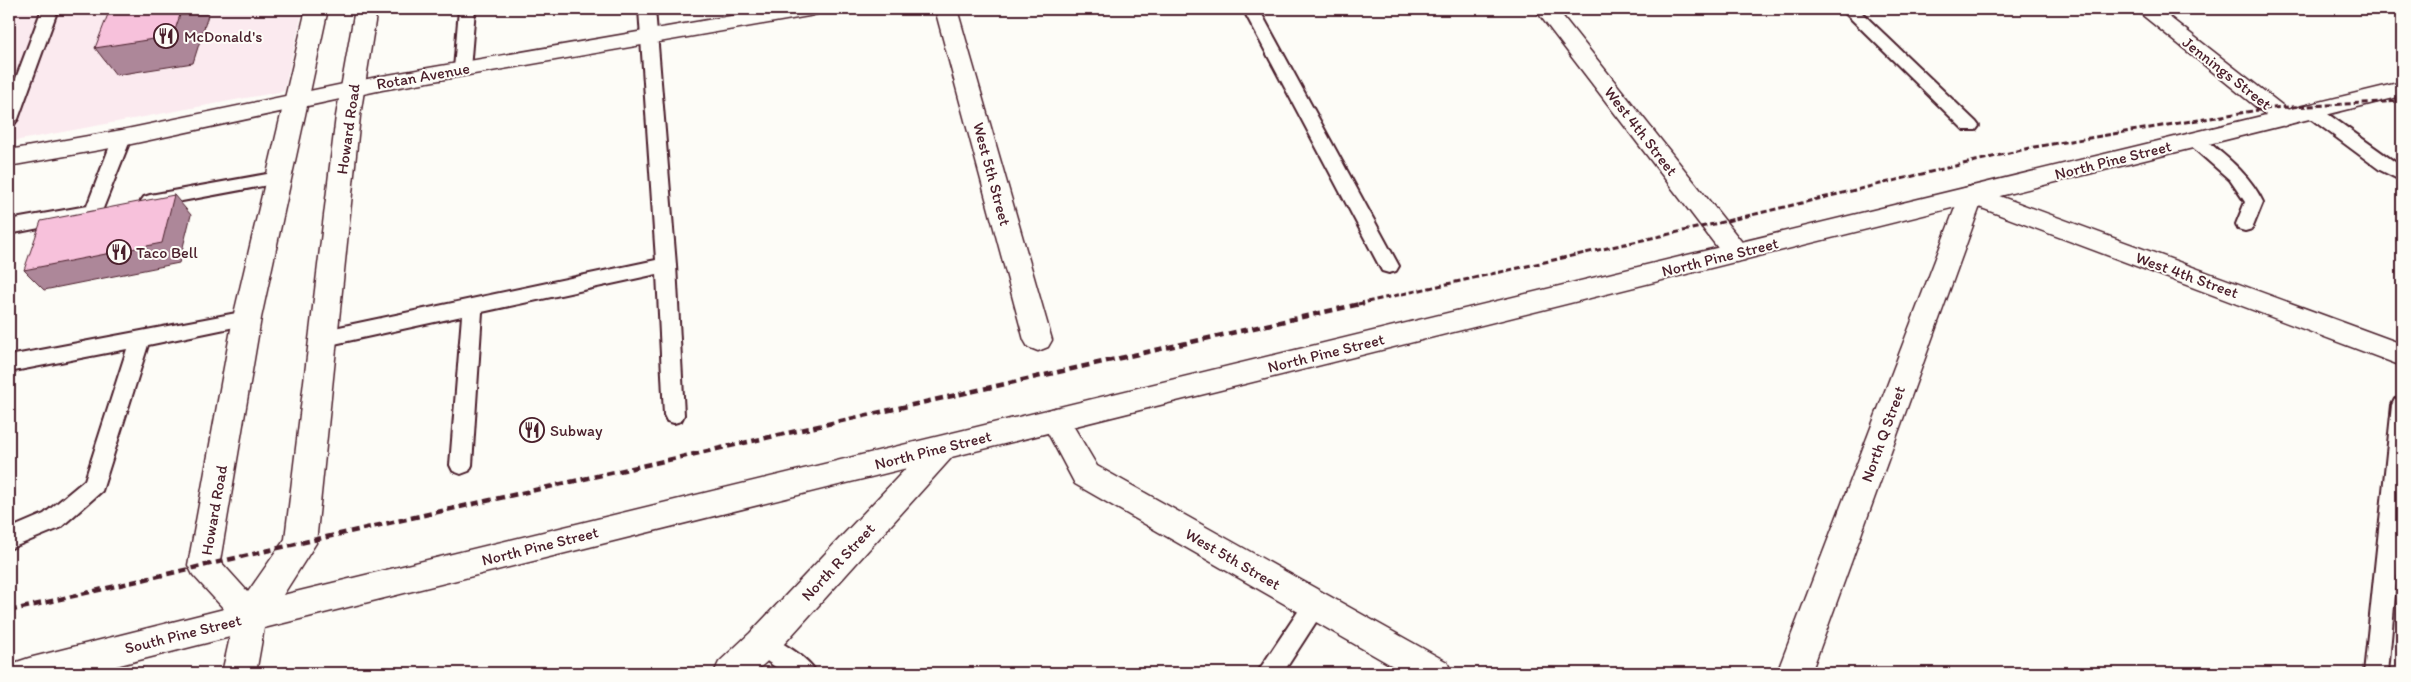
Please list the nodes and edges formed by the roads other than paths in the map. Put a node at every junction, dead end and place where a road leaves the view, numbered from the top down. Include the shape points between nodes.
1 (50, 9) edge
2 (317, 9) edge
3 (366, 9) edge
4 (467, 9) edge
5 (647, 9) edge
6 (809, 9) edge
7 (946, 9) edge
8 (1251, 9) edge
9 (1546, 9) edge
10 (1849, 9) edge
11 (2146, 9) edge
12 (649, 37) junction
13 (462, 69) junction
14 (354, 89) junction
15 (2402, 89) edge
16 (296, 102) junction
17 (2312, 111) junction
18 (2284, 118) junction
19 (9, 119) edge
20 (1970, 126) dead end
21 (122, 138) junction
22 (2195, 140) junction
23 (9, 158) edge
24 (2402, 175) edge
25 (278, 178) junction
26 (1972, 195) junction
27 (132, 204) edge
28 (113, 208) edge
29 (94, 211) junction
30 (2245, 224) dead end
31 (9, 227) edge
32 (1736, 253) junction
33 (666, 265) junction
34 (1389, 266) dead end
35 (473, 306) junction
36 (247, 318) junction
37 (325, 338) junction
38 (140, 339) junction
39 (1038, 340) dead end
40 (2402, 355) edge
41 (9, 364) edge
42 (2402, 405) edge
43 (674, 415) dead end
44 (1054, 420) junction
45 (944, 448) junction
46 (461, 465) dead end
47 (9, 539) edge
48 (1314, 605) junction
49 (250, 616) junction
50 (762, 644) junction
51 (29, 673) edge
52 (239, 673) edge
53 (731, 673) edge
54 (804, 673) edge
55 (1269, 673) edge
56 (1435, 673) edge
57 (1794, 673) edge
58 (2376, 673) edge

1 - 19 lane
2 - 16 main road, Howard Road
3 - 14 main road, Howard Road
4 - 13 lane
5 - 12 lane
6 - 12 main road, Rotan Avenue
7 - 39 main road, West 5th Street
8 - 34 lane
9 - 32 main road, West 4th Street
10 - 20 lane
11 - 18 main road, Jennings Street
12 - 13 main road, Rotan Avenue
12 - 33 lane
13 - 14 main road, Rotan Avenue
14 - 16 main road, Rotan Avenue
14 - 37 main road, Howard Road via 348,116
15 - 17 main road, North Pine Street
16 - 21 main road, Rotan Avenue
16 - 25 main road, Howard Road
17 - 18 main road, North Pine Street
17 - 24 lane
18 - 22 main road, North Pine Street
21 - 23 main road, Rotan Avenue
21 - 29 lane
22 - 26 main road, North Pine Street
22 - 30 lane via 2249,189 2254,202
25 - 27 lane
25 - 36 main road, Howard Road
26 - 32 main road, North Pine Street
26 - 40 main road, West 4th Street
26 - 57 main road, North Q Street
28 - 29 lane
29 - 31 lane
32 - 44 main road, North Pine Street
33 - 35 lane
33 - 43 lane
35 - 37 lane
35 - 46 lane
36 - 38 lane
36 - 49 main road, Howard Road via 204,565
37 - 49 main road, Howard Road via 300,543
38 - 41 lane
38 - 47 lane via 94,485 52,521
42 - 58 lane
44 - 45 main road, North Pine Street
44 - 48 main road, West 5th Street via 1086,475
45 - 49 main road, North Pine Street
45 - 50 main road, North R Street
48 - 55 lane
48 - 56 main road, West 5th Street
49 - 51 main road, South Pine Street
49 - 52 main road
50 - 53 main road, North R Street
50 - 54 lane

